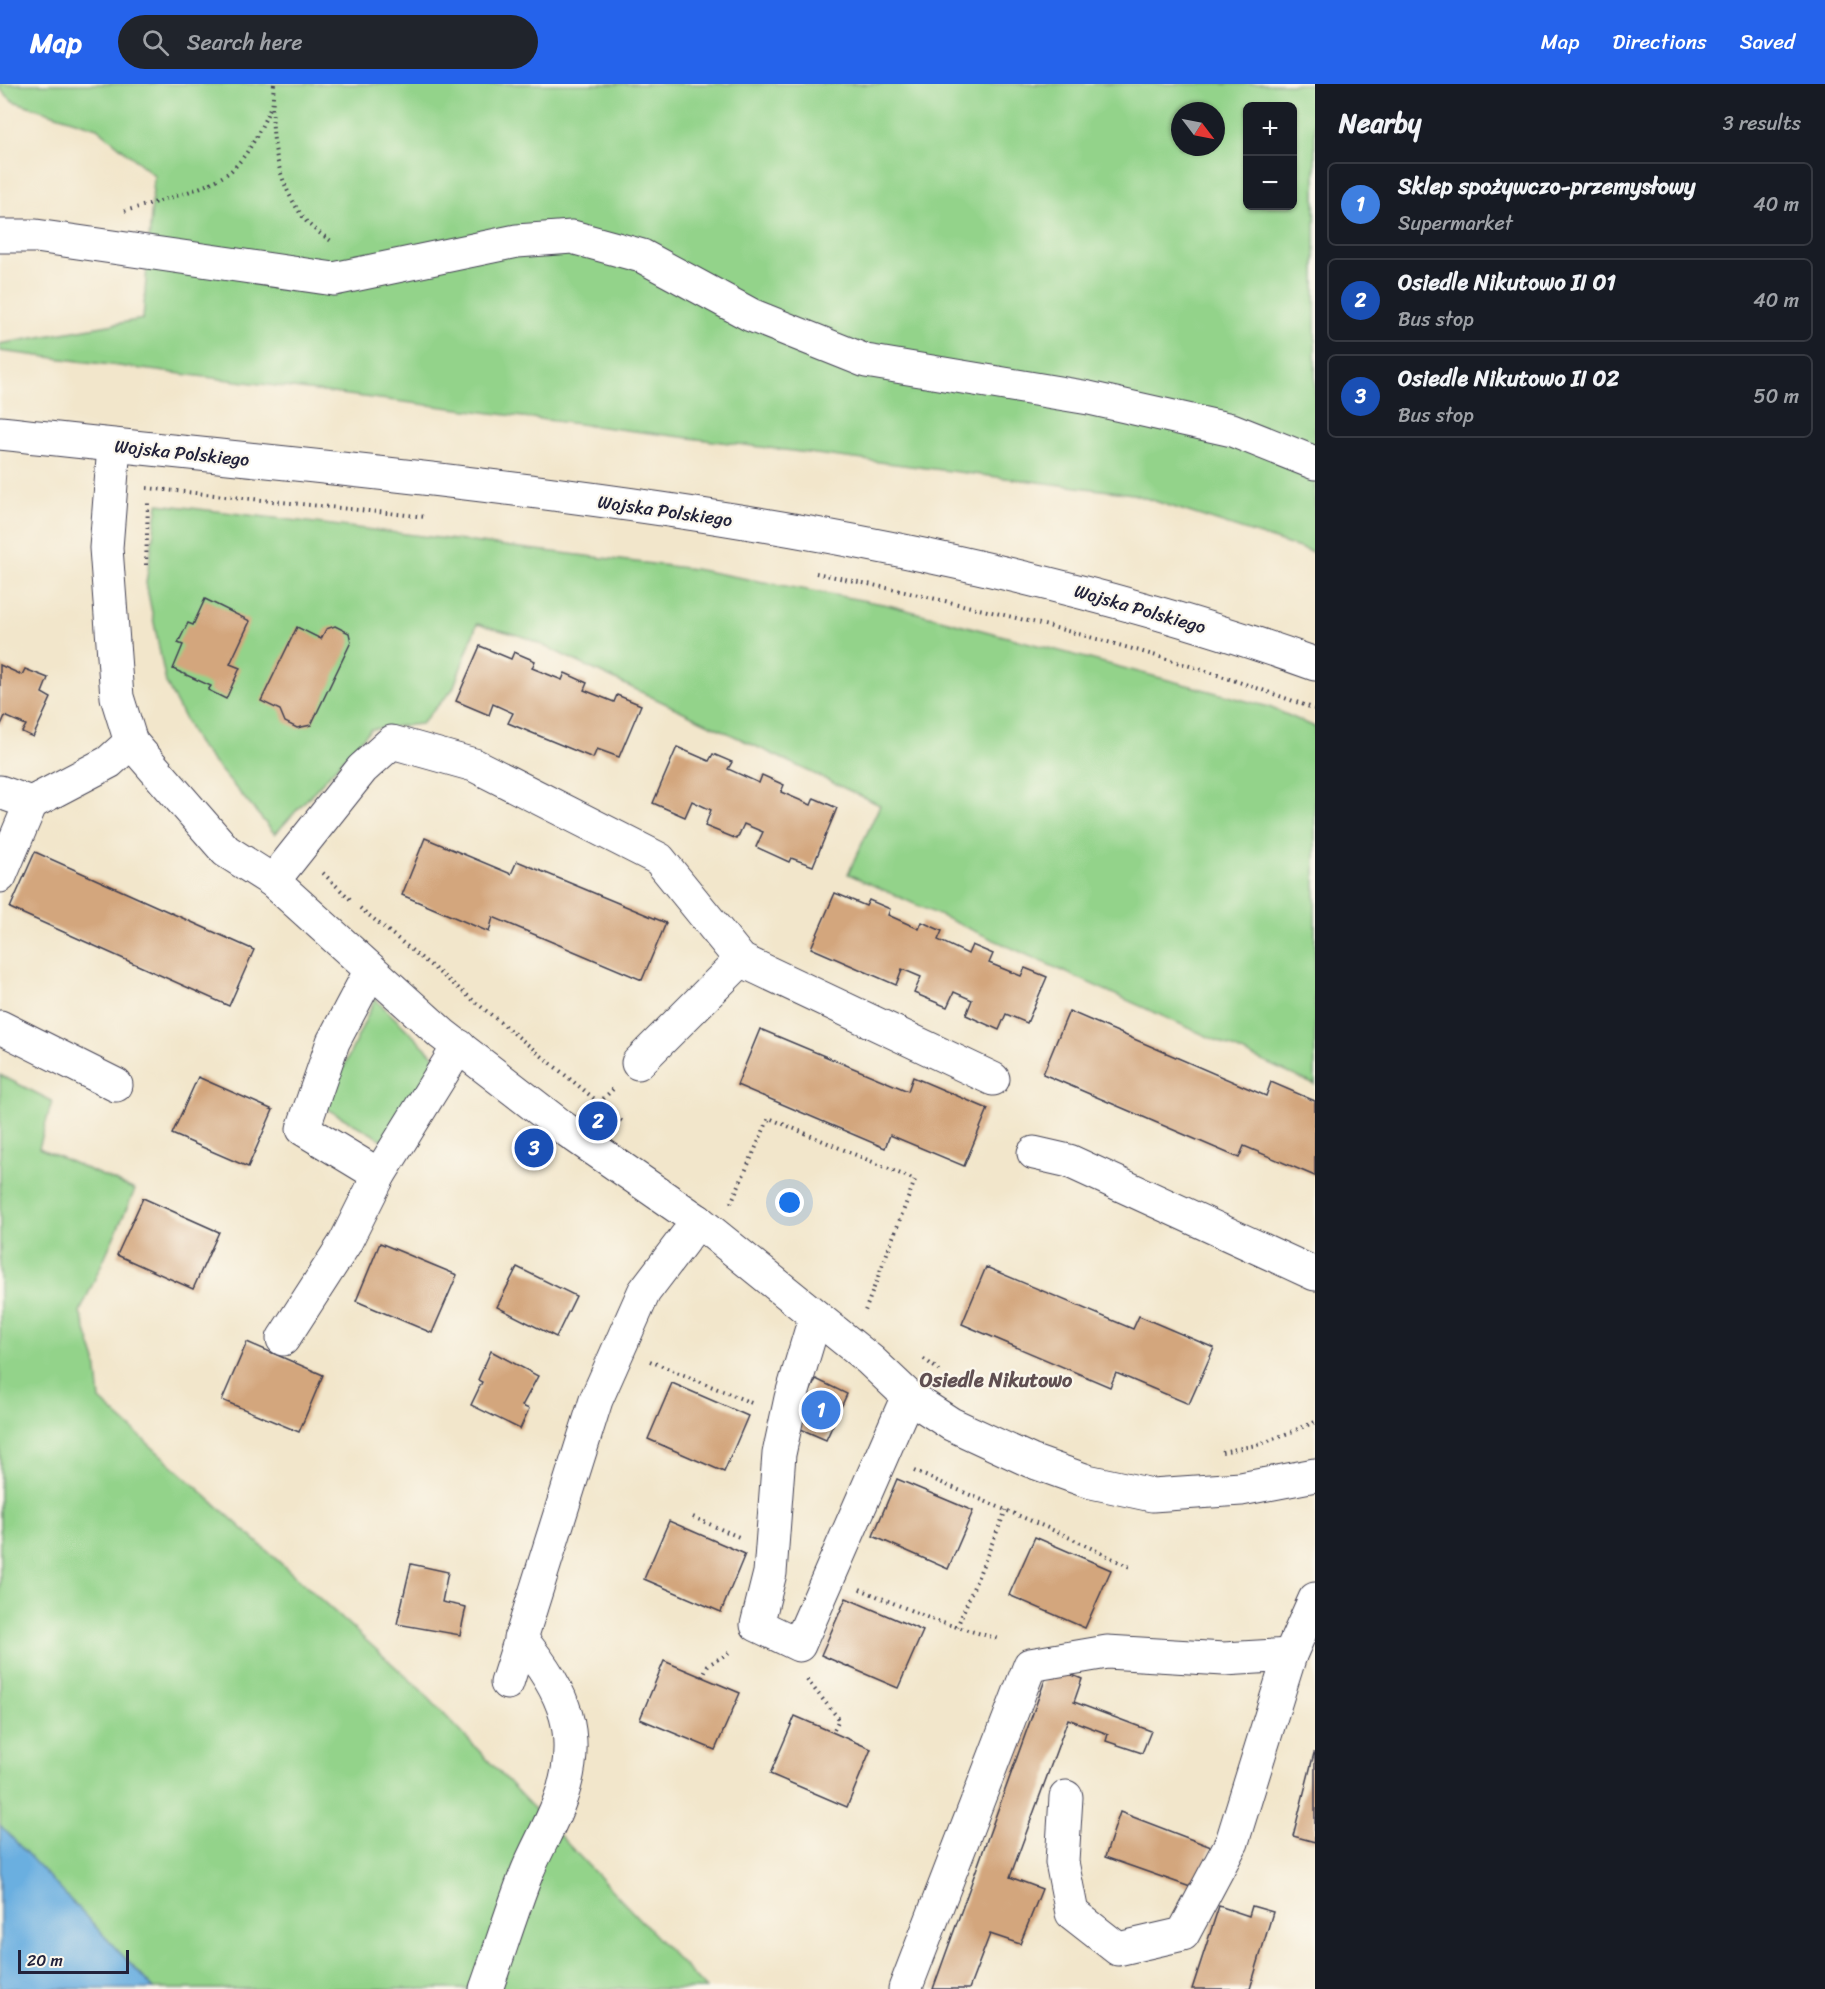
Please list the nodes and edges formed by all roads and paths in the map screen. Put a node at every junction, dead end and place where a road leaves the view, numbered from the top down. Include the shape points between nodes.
1 (274, 84) edge
2 (271, 106) junction
3 (116, 213) dead end
4 (0, 236) edge
5 (381, 271) junction
6 (0, 434) edge
7 (114, 446) junction
8 (1315, 463) edge
9 (110, 483) junction
10 (149, 488) junction
11 (430, 518) dead end
12 (806, 571) dead end
13 (145, 575) dead end
14 (1315, 664) edge
15 (1315, 709) edge
16 (130, 742) junction
17 (0, 792) edge
18 (31, 803) junction
19 (317, 867) dead end
20 (0, 876) edge
21 (273, 881) junction
22 (741, 960) junction
23 (371, 970) junction
24 (0, 1027) edge
25 (459, 1046) junction
26 (638, 1063) dead end
27 (993, 1079) dead end
28 (116, 1085) dead end
29 (627, 1125) dead end
30 (1034, 1153) dead end
31 (379, 1175) junction
32 (709, 1210) junction
33 (1315, 1274) edge
34 (855, 1306) dead end
35 (864, 1312) junction
36 (815, 1318) junction
37 (873, 1320) dead end
38 (283, 1339) dead end
39 (620, 1347) junction
40 (921, 1356) dead end
41 (949, 1378) dead end
42 (908, 1396) junction
43 (787, 1417) junction
44 (1315, 1422) edge
45 (1217, 1454) dead end
46 (880, 1457) junction
47 (1315, 1475) edge
48 (1006, 1510) junction
49 (693, 1517) dead end
50 (772, 1542) junction
51 (1130, 1567) dead end
52 (829, 1576) junction
53 (1315, 1599) edge
54 (957, 1627) junction
55 (520, 1638) junction
56 (999, 1639) dead end
57 (799, 1645) junction
58 (1290, 1655) junction
59 (507, 1683) dead end
60 (833, 1732) dead end
61 (1066, 1797) dead end
62 (486, 1989) edge
63 (905, 1989) edge

1 - 2 path
2 - 3 path via 251,147 232,171 184,194
2 - 5 path via 277,169 306,222 347,253
4 - 5 street via 36,237 334,279
5 - 8 street via 518,241 572,237 642,256 751,315 866,361 1089,398 1221,427
6 - 7 street, Wojska Polskiego
7 - 9 street
7 - 14 street, Wojska Polskiego via 310,466 765,525 1029,578 1169,616
9 - 10 path
9 - 16 street via 106,548 117,697
10 - 11 path
10 - 13 path
12 - 15 path via 976,606 1156,655
16 - 18 street via 109,762
16 - 21 street via 226,851
17 - 18 street
18 - 20 street
19 - 29 path via 356,904
21 - 22 street via 362,769 392,742 474,765 659,859
21 - 23 street
22 - 26 street
22 - 27 street
23 - 25 street
23 - 31 street via 333,1042 303,1129
24 - 28 street
25 - 31 street
25 - 32 street via 565,1129
30 - 33 street via 1068,1161
31 - 38 street via 345,1243
32 - 35 path via 730,1206 769,1118 915,1180
32 - 36 street
32 - 39 street via 645,1292
34 - 35 path
35 - 37 path
36 - 42 street via 870,1360
36 - 43 street
39 - 43 path
39 - 55 street via 596,1400
40 - 41 path
42 - 46 street
42 - 47 street via 951,1424 1031,1461 1087,1481 1152,1495 1241,1489
43 - 50 street via 779,1454
44 - 45 path via 1261,1444
46 - 48 path
46 - 52 street
48 - 51 path
48 - 54 path
49 - 50 path via 732,1536
50 - 57 street via 770,1573 757,1625
52 - 54 path via 936,1622
52 - 57 street
53 - 58 street
54 - 56 path
55 - 59 street
55 - 62 street via 545,1668 567,1712 570,1754 558,1803 527,1872
57 - 60 path via 798,1669 839,1719
58 - 61 street via 1232,1842 1183,1934 1118,1949 1072,1913 1062,1862
58 - 63 street via 1224,1659 1107,1652 1030,1665

